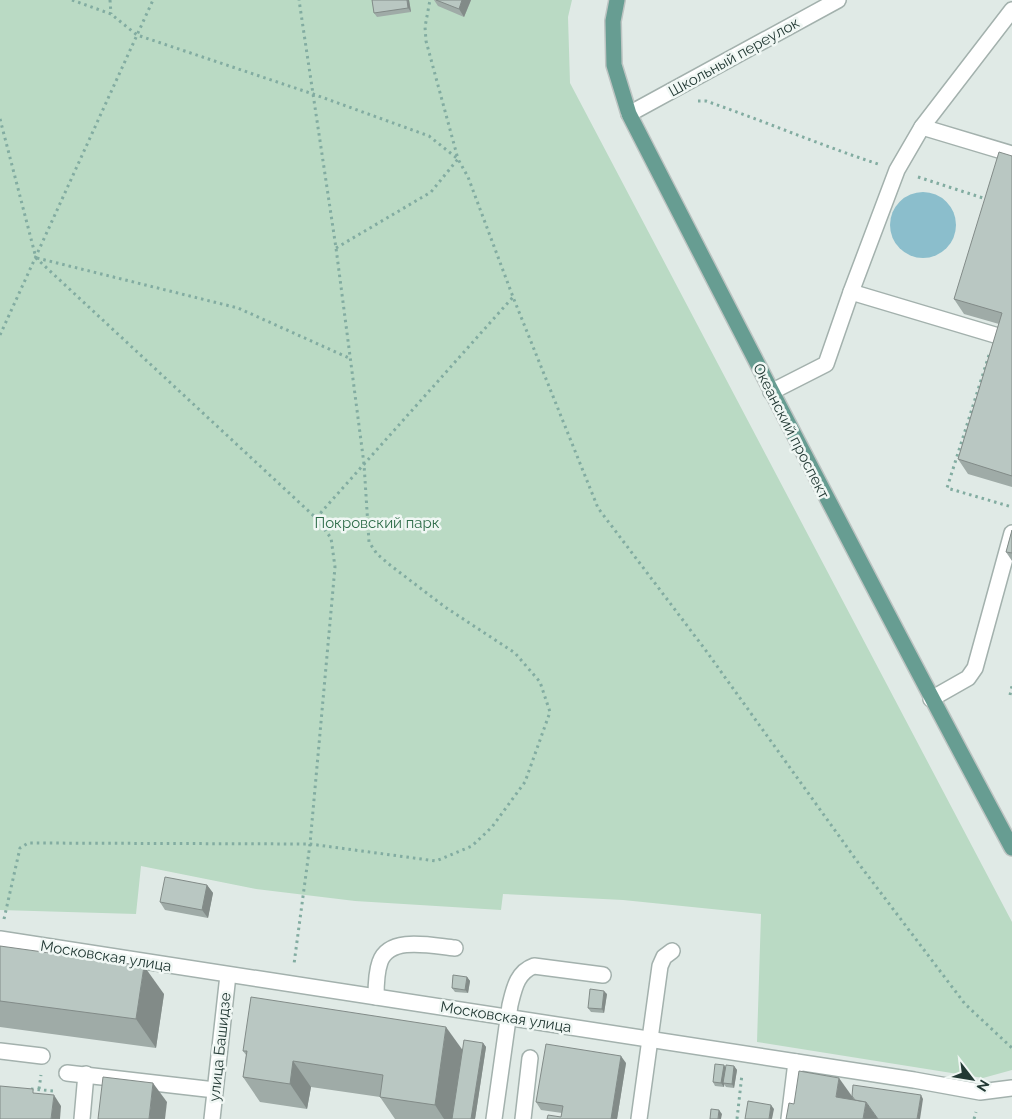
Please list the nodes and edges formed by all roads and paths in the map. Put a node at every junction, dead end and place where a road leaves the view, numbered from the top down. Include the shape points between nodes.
1 (72, 0) edge
2 (110, 0) edge
3 (153, 0) edge
4 (299, 0) edge
5 (430, 0) edge
6 (617, 0) edge
7 (838, 0) edge
8 (1012, 10) edge
9 (111, 14) junction
10 (137, 35) junction
11 (313, 94) junction
12 (689, 101) dead end
13 (629, 114) junction
14 (0, 119) edge
15 (922, 127) junction
16 (838, 151) dead end
17 (1012, 154) edge
18 (458, 159) junction
19 (336, 248) junction
20 (36, 258) junction
21 (851, 292) junction
22 (513, 297) junction
23 (0, 334) edge
24 (995, 336) joint
25 (349, 358) junction
26 (771, 392) junction
27 (364, 464) junction
28 (1012, 507) edge
29 (316, 518) junction
30 (1012, 533) edge
31 (1012, 686) edge
32 (1010, 694) dead end
33 (931, 699) junction
34 (310, 844) junction
35 (1012, 848) edge
36 (1, 932) edge
37 (455, 948) dead end
38 (672, 951) dead end
39 (603, 974) dead end
40 (228, 975) junction
41 (292, 984) junction
42 (376, 997) junction
43 (508, 1018) junction
44 (650, 1039) junction
45 (1012, 1048) edge
46 (0, 1051) edge
47 (745, 1054) junction
48 (42, 1056) edge
49 (530, 1058) dead end
50 (796, 1062) junction
51 (67, 1073) dead end
52 (86, 1074) junction
53 (1012, 1088) edge
54 (28, 1089) edge
55 (50, 1090) dead end
56 (215, 1090) junction
57 (82, 1119) edge
58 (212, 1119) edge
59 (494, 1119) edge
60 (523, 1119) edge
61 (639, 1119) edge
62 (737, 1119) edge
63 (789, 1119) edge

1 - 9 path
2 - 9 path
3 - 10 path
4 - 11 path
5 - 18 path via 426,42
6 - 13 main road, Океанский проспект via 613,21 614,65
7 - 13 street, Школьный переулок
8 - 15 street
9 - 10 path
10 - 11 path
10 - 20 path
11 - 18 path via 429,136
11 - 19 path
12 - 16 path via 706,102
13 - 26 main road, Океанский проспект
14 - 20 path
15 - 17 street
15 - 21 street via 897,170
18 - 19 path via 430,192
18 - 22 path via 468,177
19 - 25 path
20 - 23 path
20 - 25 path via 238,308
20 - 29 path
21 - 24 street
21 - 26 street via 826,364
22 - 27 path
22 - 45 path via 598,508 954,989
24 - 28 path via 948,488
25 - 27 path
26 - 33 main road, Океанский проспект
27 - 29 path
27 - 34 path via 369,542 377,554 445,607 515,653 540,682 550,712 525,782 492,827 472,846 436,861
29 - 34 path via 331,538 335,567
30 - 33 street via 975,668 968,678
31 - 32 path
33 - 35 main road, Океанский проспект
34 - 36 path via 28,844 20,848
34 - 41 path
36 - 40 street, Московская улица via 32,952
37 - 42 street via 393,946 380,960
38 - 44 street via 660,966
39 - 43 street via 534,966 527,968 520,974
40 - 41 street, Московская улица
40 - 56 street, улица Башидзе
41 - 42 street, Московская улица
42 - 43 street, Московская улица
43 - 44 street, Московская улица
43 - 59 street
44 - 47 street, Московская улица
44 - 61 street
46 - 48 street
47 - 50 street, Московская улица
47 - 62 path
49 - 60 street
50 - 53 street, Московская улица via 980,1092
50 - 63 street
51 - 52 street
52 - 56 street
52 - 57 street
54 - 55 path
56 - 58 street, улица Башидзе

